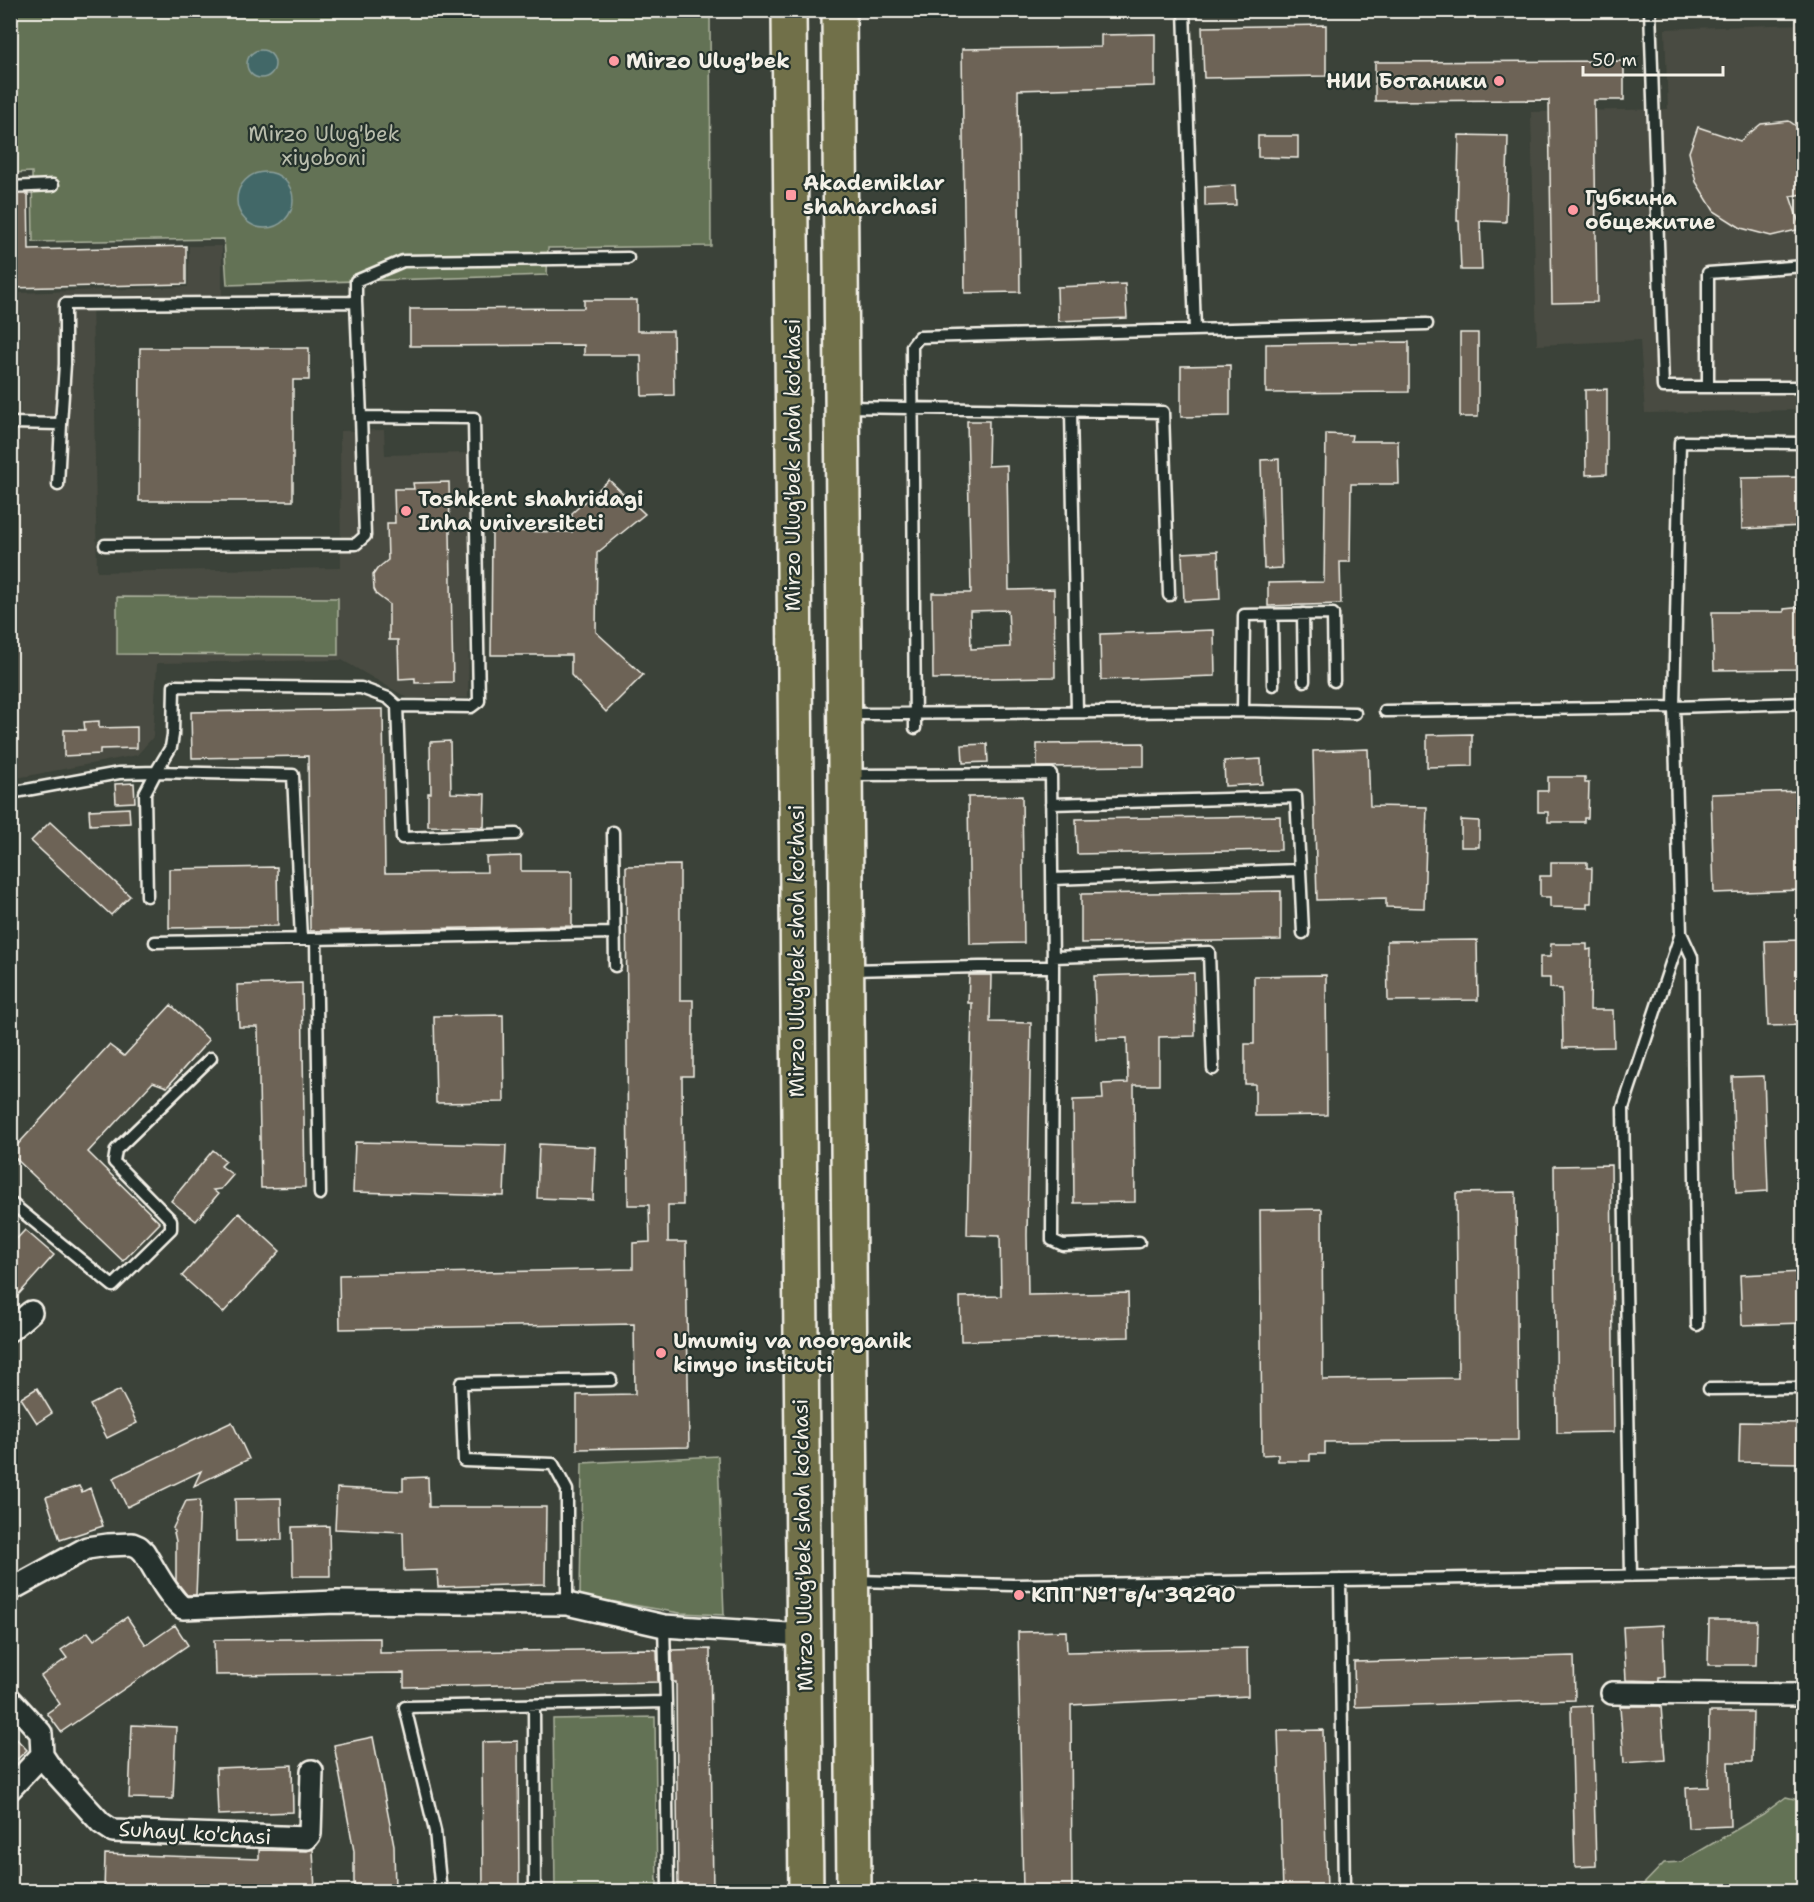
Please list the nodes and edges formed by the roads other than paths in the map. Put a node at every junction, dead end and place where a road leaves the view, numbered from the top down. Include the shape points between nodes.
1 (789, 10) edge
2 (839, 10) edge
3 (863, 10) edge
4 (1184, 10) edge
5 (1650, 10) edge
6 (839, 70) junction
7 (53, 185) dead end
8 (10, 187) edge
9 (628, 258) dead end
10 (1803, 266) edge
11 (356, 302) junction
12 (1427, 324) dead end
13 (1195, 330) junction
14 (1708, 387) junction
15 (1803, 387) edge
16 (842, 407) junction
17 (913, 408) junction
18 (1071, 411) junction
19 (361, 417) junction
20 (10, 423) edge
21 (61, 424) junction
22 (1803, 443) edge
23 (58, 485) dead end
24 (105, 545) dead end
25 (1169, 595) dead end
26 (1303, 614) junction
27 (1272, 615) junction
28 (1304, 681) dead end
29 (1334, 681) dead end
30 (1272, 685) dead end
31 (1803, 703) edge
32 (397, 706) junction
33 (1674, 707) junction
34 (1243, 711) junction
35 (1385, 711) dead end
36 (1077, 712) junction
37 (1355, 713) dead end
38 (844, 714) junction
39 (915, 728) dead end
40 (156, 772) junction
41 (845, 776) junction
42 (10, 793) edge
43 (1051, 804) junction
44 (613, 832) dead end
45 (516, 834) dead end
46 (1300, 870) junction
47 (1052, 879) junction
48 (147, 896) dead end
49 (614, 933) junction
50 (1303, 933) dead end
51 (1681, 933) junction
52 (301, 939) junction
53 (316, 939) junction
54 (155, 942) dead end
55 (1053, 962) junction
56 (615, 966) dead end
57 (847, 970) junction
58 (211, 1058) dead end
59 (1213, 1069) dead end
60 (320, 1194) dead end
61 (10, 1202) edge
62 (1139, 1242) dead end
63 (31, 1312) dead end
64 (1697, 1325) dead end
65 (10, 1330) edge
66 (610, 1380) dead end
67 (1803, 1388) edge
68 (1709, 1389) dead end
69 (1803, 1573) edge
70 (1631, 1576) junction
71 (1340, 1580) junction
72 (852, 1581) junction
73 (803, 1582) junction
74 (10, 1590) edge
75 (567, 1604) junction
76 (664, 1626) junction
77 (803, 1635) junction
78 (1612, 1693) dead end
79 (1803, 1695) edge
80 (10, 1699) edge
81 (666, 1702) junction
82 (534, 1706) junction
83 (42, 1755) junction
84 (312, 1771) dead end
85 (10, 1789) edge
86 (441, 1892) edge
87 (535, 1892) edge
88 (668, 1892) edge
89 (806, 1892) edge
90 (854, 1892) edge
91 (1344, 1892) edge

1 - 73 main road, Mirzo Ulug'bek shoh ko'chasi
2 - 6 main road
3 - 6 main road
4 - 13 lane
5 - 14 lane via 1663,387
6 - 16 main road
7 - 8 lane
9 - 11 lane via 403,261 356,281
10 - 14 lane via 1708,273
11 - 19 lane
11 - 21 lane via 65,304
12 - 13 lane
13 - 17 lane via 919,338 912,346
14 - 15 lane
16 - 17 lane
16 - 38 main road
17 - 18 lane
17 - 39 lane
18 - 25 lane via 1163,412
18 - 36 lane
19 - 24 lane via 365,536 356,544
19 - 32 lane via 474,418 479,701 471,707
20 - 21 lane
21 - 23 lane
22 - 33 lane via 1680,442
26 - 27 lane
26 - 28 lane
26 - 29 lane via 1333,614
27 - 30 lane
27 - 34 lane via 1244,615
31 - 33 lane
32 - 40 lane via 388,698 361,688 174,686 171,747
32 - 45 lane via 402,838
33 - 35 lane
33 - 51 lane
34 - 36 lane
34 - 37 lane
36 - 38 lane
38 - 41 main road
40 - 42 lane via 119,773
40 - 48 lane via 145,793
40 - 52 lane via 293,775
41 - 43 lane via 1051,774
41 - 57 main road
43 - 46 lane via 1296,796
43 - 47 lane
44 - 49 lane
46 - 47 lane
46 - 50 lane
47 - 55 lane
49 - 53 lane
49 - 56 lane
51 - 64 lane via 1692,957
51 - 70 lane via 1623,1108
52 - 53 lane
52 - 54 lane
53 - 60 lane
55 - 57 lane
55 - 59 lane via 1209,952
55 - 62 lane via 1052,1240 1063,1245
57 - 72 main road
58 - 61 lane via 116,1150 114,1162 171,1220 171,1229 114,1286
63 - 65 street
66 - 75 lane via 461,1383 464,1461 554,1464 567,1490
67 - 68 lane
69 - 70 lane
70 - 71 lane
71 - 72 lane via 1013,1585
71 - 91 lane
72 - 73 main road
72 - 90 main road
73 - 77 main road, Mirzo Ulug'bek shoh ko'chasi
74 - 75 street via 87,1548 132,1544 144,1552 183,1608 336,1602
75 - 76 street
76 - 77 street
76 - 81 lane
77 - 89 main road, Mirzo Ulug'bek shoh ko'chasi
78 - 79 street
80 - 83 street, Suhayl ko'chasi via 41,1733
81 - 82 lane
81 - 88 lane
82 - 86 lane via 405,1707 435,1831
82 - 87 lane
83 - 84 street, Suhayl ko'chasi via 113,1832 307,1838
83 - 85 street

